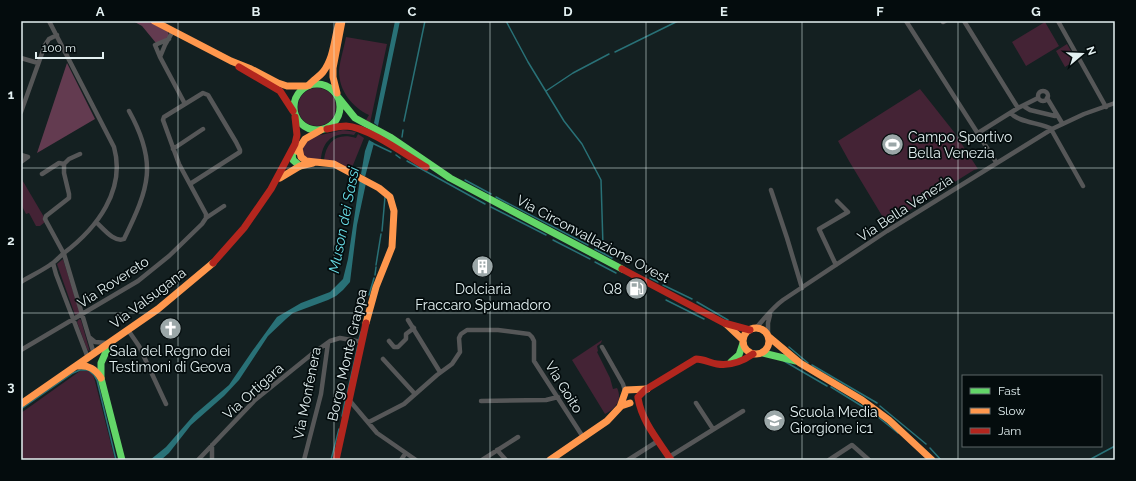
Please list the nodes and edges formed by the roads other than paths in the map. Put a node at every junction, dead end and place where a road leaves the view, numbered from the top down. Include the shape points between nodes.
1 (49, 21) edge
2 (154, 21) edge
3 (341, 21) edge
4 (906, 21) edge
5 (964, 21) edge
6 (1058, 21) edge
7 (173, 31) junction
8 (57, 35) junction
9 (169, 39) junction
10 (160, 57) junction
11 (21, 58) edge
12 (231, 61) junction
13 (38, 63) junction
14 (307, 85) junction
15 (338, 96) junction
16 (1038, 98) junction
17 (1047, 98) junction
18 (1115, 103) edge
19 (185, 104) junction
20 (1024, 105) junction
21 (1106, 107) junction
22 (1018, 108) junction
23 (129, 111) dead end
24 (21, 112) edge
25 (1011, 113) junction
26 (294, 114) junction
27 (1057, 115) junction
28 (1062, 123) junction
29 (203, 129) dead end
30 (1051, 129) junction
31 (322, 130) junction
32 (978, 133) junction
33 (296, 139) junction
34 (299, 148) junction
35 (173, 149) junction
36 (80, 154) dead end
37 (21, 155) edge
38 (292, 158) junction
39 (21, 162) edge
40 (318, 162) junction
41 (996, 162) junction
42 (64, 164) junction
43 (300, 166) junction
44 (42, 174) dead end
45 (280, 178) junction
46 (450, 178) junction
47 (190, 184) junction
48 (1083, 186) dead end
49 (771, 190) dead end
50 (270, 191) junction
51 (837, 201) dead end
52 (224, 206) dead end
53 (206, 216) junction
54 (96, 222) junction
55 (64, 254) junction
56 (53, 263) junction
57 (836, 265) junction
58 (21, 282) edge
59 (802, 288) junction
60 (774, 306) junction
61 (82, 315) junction
62 (74, 320) junction
63 (408, 320) dead end
64 (724, 323) junction
65 (414, 328) junction
66 (753, 329) junction
67 (128, 330) junction
68 (768, 336) junction
69 (89, 337) junction
70 (389, 341) dead end
71 (362, 342) junction
72 (743, 342) junction
73 (110, 343) junction
74 (328, 343) junction
75 (602, 347) dead end
76 (21, 350) edge
77 (763, 353) junction
78 (753, 354) junction
79 (91, 356) junction
80 (383, 359) dead end
81 (731, 362) junction
82 (101, 363) junction
83 (800, 363) junction
84 (76, 366) junction
85 (96, 371) junction
86 (440, 372) junction
87 (101, 378) junction
88 (647, 389) junction
89 (628, 391) junction
90 (415, 394) junction
91 (638, 397) junction
92 (558, 398) junction
93 (350, 401) junction
94 (480, 401) dead end
95 (631, 403) junction
96 (696, 403) dead end
97 (21, 404) edge
98 (166, 404) dead end
99 (620, 407) junction
100 (639, 409) junction
101 (743, 412) dead end
102 (368, 422) junction
103 (713, 429) junction
104 (518, 437) dead end
105 (583, 437) junction
106 (658, 441) junction
107 (212, 445) junction
108 (497, 450) junction
109 (405, 454) junction
110 (670, 459) edge
111 (122, 460) edge
112 (198, 460) edge
113 (212, 460) edge
114 (304, 460) edge
115 (336, 460) edge
116 (401, 460) edge
117 (416, 460) edge
118 (482, 460) edge
119 (506, 460) edge
120 (550, 460) edge
121 (628, 460) edge
122 (829, 460) edge
123 (869, 460) edge
124 (932, 460) edge

1 - 8 street
2 - 7 main road, Via Circonvallazione Ovest
3 - 14 main road via 327,65 322,73
3 - 15 main road via 334,71
4 - 32 street
5 - 22 street
6 - 21 street
7 - 9 street
7 - 12 main road, Via Circonvallazione Ovest
8 - 13 street via 46,43
8 - 54 street via 109,135 116,156 113,193
9 - 10 street
9 - 10 street via 155,45
10 - 19 street
11 - 13 street
12 - 14 main road, Via Circonvallazione Ovest via 287,86
12 - 26 main road, Via Circonvallazione Ovest via 280,92
13 - 24 street
14 - 15 main road, Via Circonvallazione Ovest via 325,85
14 - 26 main road via 297,94 293,105
15 - 31 main road via 338,117
15 - 46 main road, Via Circonvallazione Ovest via 352,115
16 - 17 street via 1044,101
16 - 17 street via 1038,94 1043,90 1047,92
16 - 20 street
17 - 27 street
18 - 21 street, Via Bella Venezia
19 - 35 street via 163,120
19 - 47 street via 203,92 208,95 240,150 238,154
20 - 22 street
20 - 27 street via 1030,110
21 - 28 street, Via Bella Venezia
22 - 25 street
23 - 54 street via 139,129 147,154 147,182 143,196 124,239 115,239
25 - 30 street via 1015,118
25 - 32 street
26 - 31 main road, Via Circonvallazione Ovest via 300,124 307,128
26 - 33 main road, Via Valsugana
27 - 28 street
28 - 30 street, Via Bella Venezia
29 - 35 street
30 - 41 street, Via Bella Venezia
30 - 48 street
31 - 34 main road, Via Valsugana via 306,139
31 - 46 main road, Via Circonvallazione Ovest via 346,126 366,133
32 - 41 street
33 - 38 main road
33 - 50 main road, Via Valsugana
34 - 38 main road, Via Valsugana
34 - 40 main road via 304,160
35 - 47 street
36 - 42 street
37 - 39 street via 28,157
38 - 43 main road
38 - 45 main road, Via Valsugana
40 - 43 main road
40 - 71 main road, Borgo Monte Grappa via 334,164 369,182 384,191 390,197 393,206 390,254 374,295
41 - 57 street, Via Bella Venezia
42 - 44 street via 59,163
42 - 55 street via 70,196 45,219
43 - 45 main road
45 - 50 main road, Via Valsugana
46 - 64 main road, Via Circonvallazione Ovest
47 - 53 street
49 - 59 street
50 - 67 main road, Via Valsugana via 244,228 210,266 177,295
51 - 57 street via 848,212 819,229
52 - 53 street, Via Rovereto
53 - 61 street, Via Rovereto via 202,224 185,241 151,271
54 - 55 street
55 - 56 street
55 - 61 street
56 - 58 street
56 - 62 street
57 - 59 street, Via Bella Venezia
59 - 60 street, Via Bella Venezia
60 - 66 street, Via Bella Venezia
60 - 68 street via 769,319
61 - 62 street, Via Rovereto
61 - 69 street
62 - 76 street, Via Rovereto
62 - 79 street
63 - 65 street
64 - 66 main road, Via Circonvallazione Ovest
64 - 72 main road, Via Circonvallazione Ovest
65 - 70 street via 406,334 406,339 398,347 394,347
65 - 86 street
66 - 68 main road, Via Circonvallazione Ovest via 763,330
66 - 72 main road via 744,336
67 - 73 main road, Via Valsugana
67 - 98 street via 139,346
68 - 77 main road via 769,346
68 - 83 main road, Via Circonvallazione Ovest
69 - 73 street via 99,343
69 - 79 street
71 - 74 street, Via Monfenera via 340,338
71 - 93 main road, Borgo Monte Grappa
72 - 78 main road, Via Circonvallazione Ovest
72 - 81 main road via 739,355
73 - 79 main road, Via Valsugana
73 - 82 main road
74 - 107 street, Via Ortigara via 255,400
74 - 114 street, Via Monfenera via 320,394
75 - 89 street
77 - 78 main road, Via Circonvallazione Ovest
77 - 83 main road, Via Circonvallazione Ovest
78 - 81 main road via 739,362
79 - 82 main road
79 - 84 main road, Via Valsugana
79 - 85 main road
80 - 90 street
81 - 88 main road via 716,364 703,358 696,359
82 - 87 main road
83 - 124 main road, Via Circonvallazione Ovest via 862,400 889,420
84 - 85 main road via 89,366
84 - 97 main road, Via Valsugana
85 - 87 main road
86 - 90 street
86 - 92 street, Via Goito via 450,366 459,354 459,338 466,330 498,330 529,334 534,341 534,360
87 - 111 main road
88 - 89 main road
88 - 91 main road
89 - 91 main road via 636,391
89 - 95 main road via 626,401
89 - 99 main road
90 - 102 street via 404,404
91 - 95 main road
91 - 100 main road
92 - 94 street
92 - 105 street, Via Goito
93 - 102 street
93 - 115 main road, Borgo Monte Grappa
95 - 99 main road
95 - 100 main road
96 - 103 street
99 - 105 main road via 610,419
100 - 106 main road
101 - 103 street
102 - 109 street
103 - 110 street
104 - 108 street
105 - 120 main road
106 - 110 main road
106 - 121 street
107 - 112 street, Via Ortigara
107 - 113 street
108 - 118 street
108 - 119 street
109 - 116 street
109 - 117 street
122 - 123 street via 852,445

